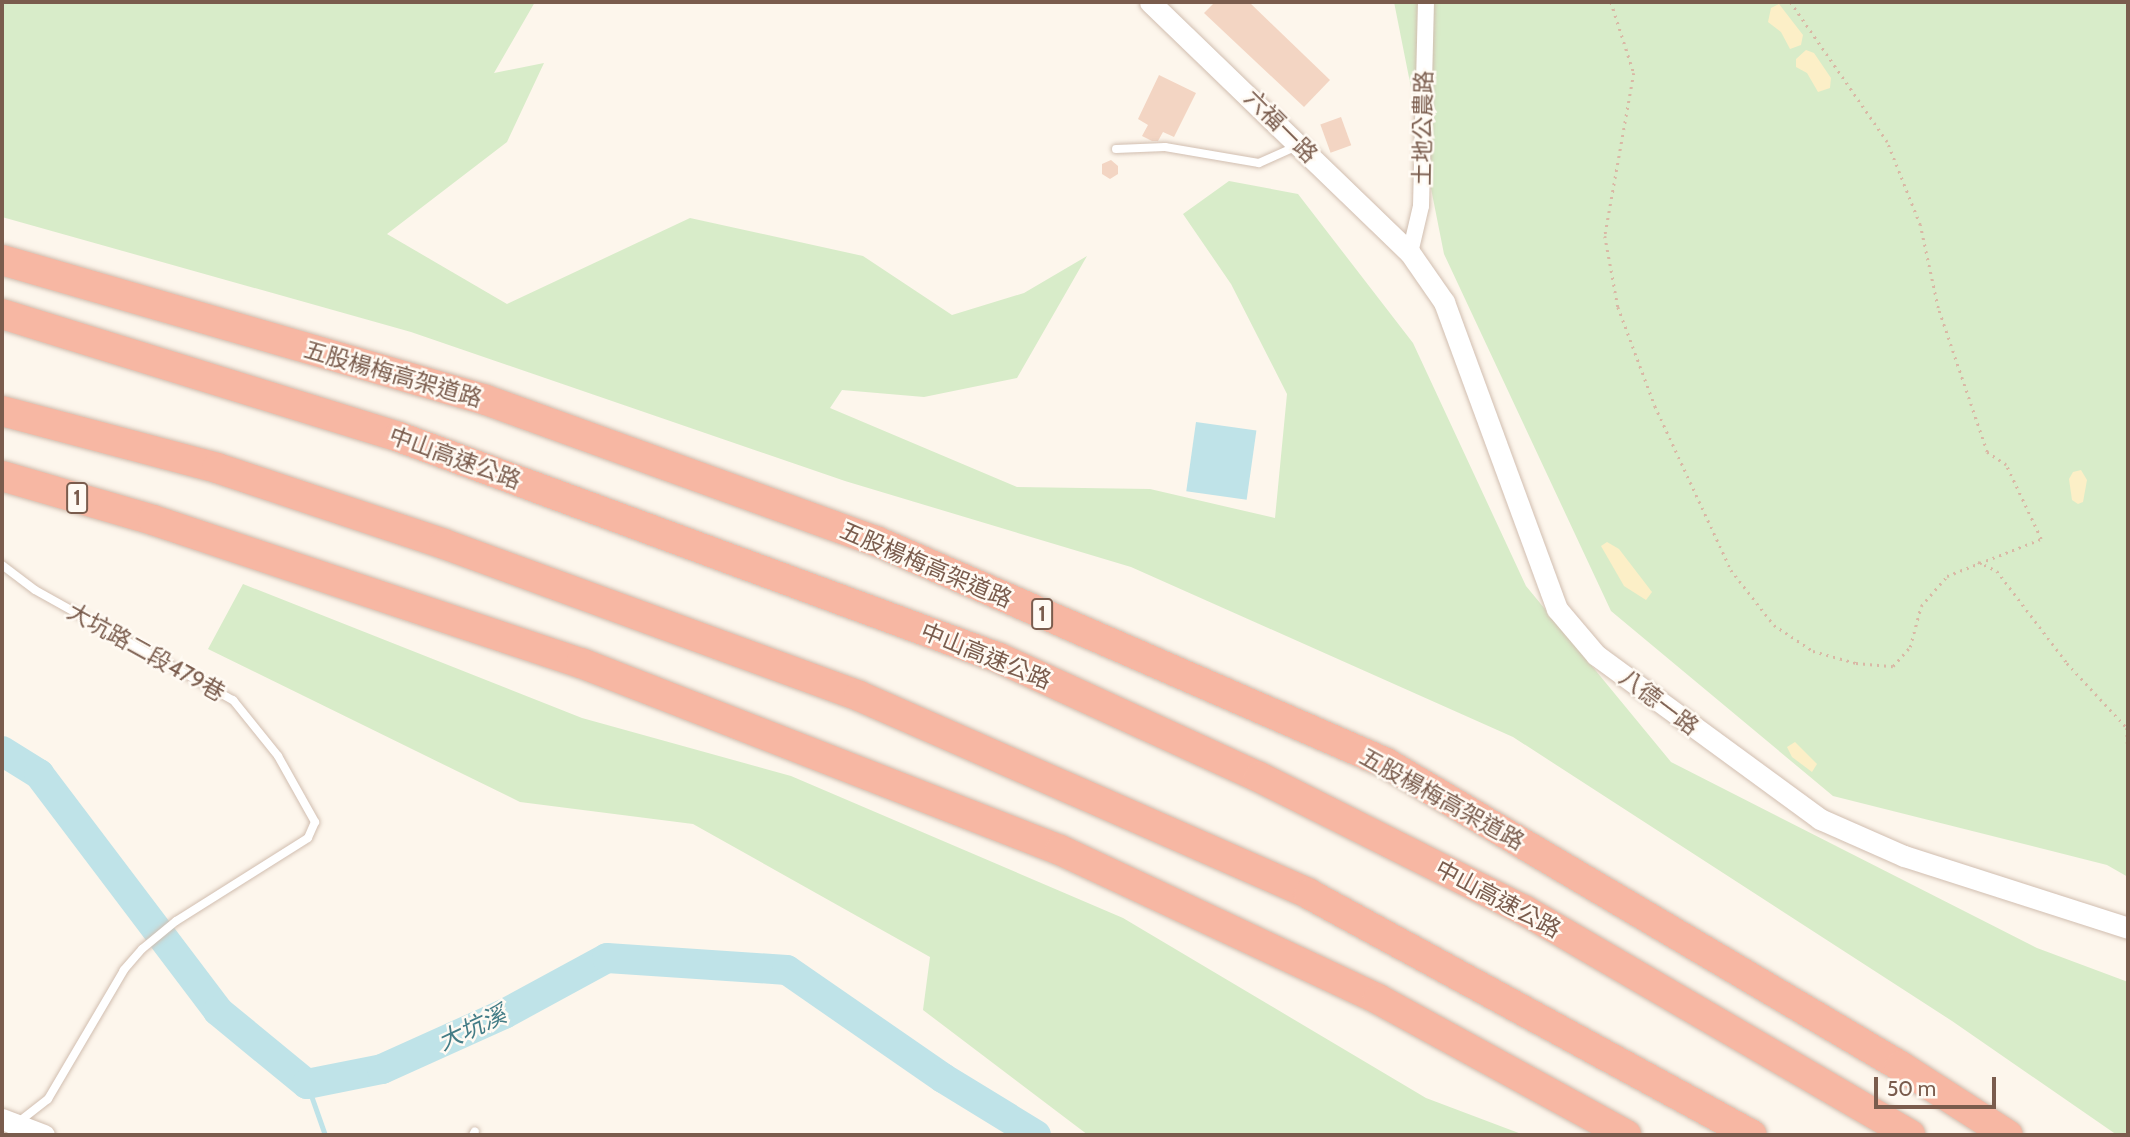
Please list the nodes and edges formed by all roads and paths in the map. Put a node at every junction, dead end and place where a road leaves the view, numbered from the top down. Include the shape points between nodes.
1 (1150, 2) edge
2 (1426, 2) edge
3 (1611, 2) edge
4 (1790, 2) edge
5 (1300, 144) junction
6 (1116, 149) dead end
7 (1410, 253) junction
8 (2, 260) edge
9 (2, 314) edge
10 (2, 411) edge
11 (2, 476) edge
12 (1979, 562) junction
13 (2, 565) edge
14 (2128, 758) edge
15 (2128, 928) edge
16 (9, 1126) edge
17 (44, 1135) edge
18 (1626, 1135) edge
19 (1752, 1135) edge
20 (1910, 1135) edge
21 (2008, 1135) edge

1 - 5 street, 六福一路
2 - 7 street, 土地公農路 via 1421,206
3 - 12 path via 1634,73 1605,236 1618,307 1655,406 1731,570 1774,625 1813,651 1856,663 1893,666 1910,647 1922,606 1947,576
4 - 12 path via 1887,142 1920,225 1938,308 1987,452 2006,465 2041,540
5 - 6 lane via 1259,163 1165,147
5 - 7 street, 六福一路
7 - 15 street, 八德一路 via 1444,302 1557,609 1596,654 1820,819 1905,856
8 - 21 highway, 五股楊梅高架道路 / 1 via 486,400 863,537 1386,763 1900,1066
9 - 20 highway, 中山高速公路 via 399,437 999,659 1259,777 1524,910
10 - 19 highway via 217,468 444,544 859,696 1309,894
11 - 18 highway, 1 via 153,520 581,663 1060,850 1378,999
12 - 14 path via 1997,571 2067,663 2127,728
13 - 16 lane, 大坑路二段479巷 via 35,590 233,700 278,756 315,822 308,838 176,921 142,949 124,970 48,1099
16 - 17 street

